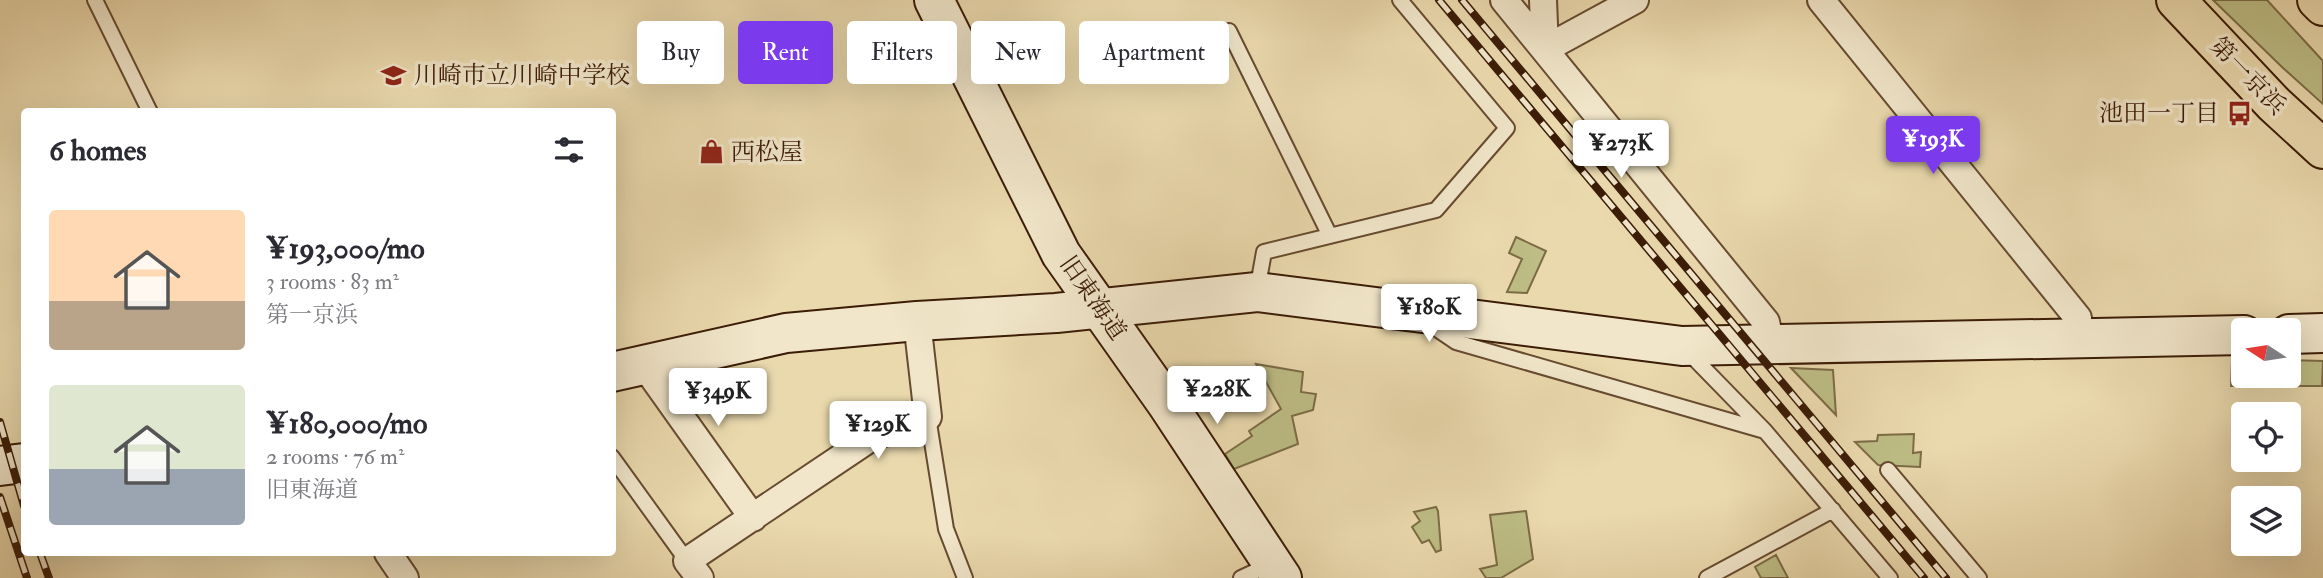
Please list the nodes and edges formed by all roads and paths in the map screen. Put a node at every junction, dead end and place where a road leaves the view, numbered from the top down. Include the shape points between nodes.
1 (95, 0) edge
2 (934, 0) edge
3 (1400, 0) edge
4 (1504, 0) edge
5 (1544, 0) edge
6 (1635, 0) edge
7 (1821, 0) edge
8 (2175, 0) edge
9 (2317, 0) edge
10 (2323, 6) edge
11 (1229, 31) dead end
12 (1545, 49) junction
13 (148, 108) edge
14 (2323, 149) edge
15 (1330, 236) junction
16 (1257, 292) junction
17 (1101, 309) junction
18 (1412, 312) junction
19 (917, 321) junction
20 (2301, 334) edge
21 (2323, 334) edge
22 (2231, 335) edge
23 (2080, 337) junction
24 (1771, 344) junction
25 (1682, 346) junction
26 (628, 368) edge
27 (928, 417) junction
28 (1765, 431) junction
29 (616, 462) edge
30 (21, 463) edge
31 (0, 466) edge
32 (1888, 470) dead end
33 (1833, 510) junction
34 (753, 518) junction
35 (390, 556) edge
36 (694, 569) edge
37 (1265, 573) edge
38 (405, 578) edge
39 (965, 578) edge
40 (1707, 578) edge
41 (1890, 578) edge
42 (1979, 578) edge

1 - 13 lane
2 - 17 street, 旧東海道 via 1061,254
3 - 15 lane via 1507,128 1436,210
4 - 12 street
5 - 12 street
6 - 12 street
7 - 23 street via 2078,318
8 - 14 highway, 第一京浜
9 - 10 highway
11 - 15 lane
12 - 24 street via 1766,322
15 - 16 lane via 1264,252
16 - 17 street
16 - 18 street
17 - 19 street
17 - 37 street, 旧東海道 via 1167,404
18 - 25 street
18 - 28 lane via 1456,342
19 - 26 street via 786,333
19 - 27 street
20 - 21 street
22 - 23 street
23 - 24 street
24 - 25 street
25 - 28 lane
26 - 34 street
27 - 34 street via 872,437
27 - 39 lane via 946,529
28 - 33 lane
29 - 36 lane
30 - 31 street
32 - 42 lane
33 - 40 lane
33 - 41 lane
34 - 36 street
35 - 38 street

